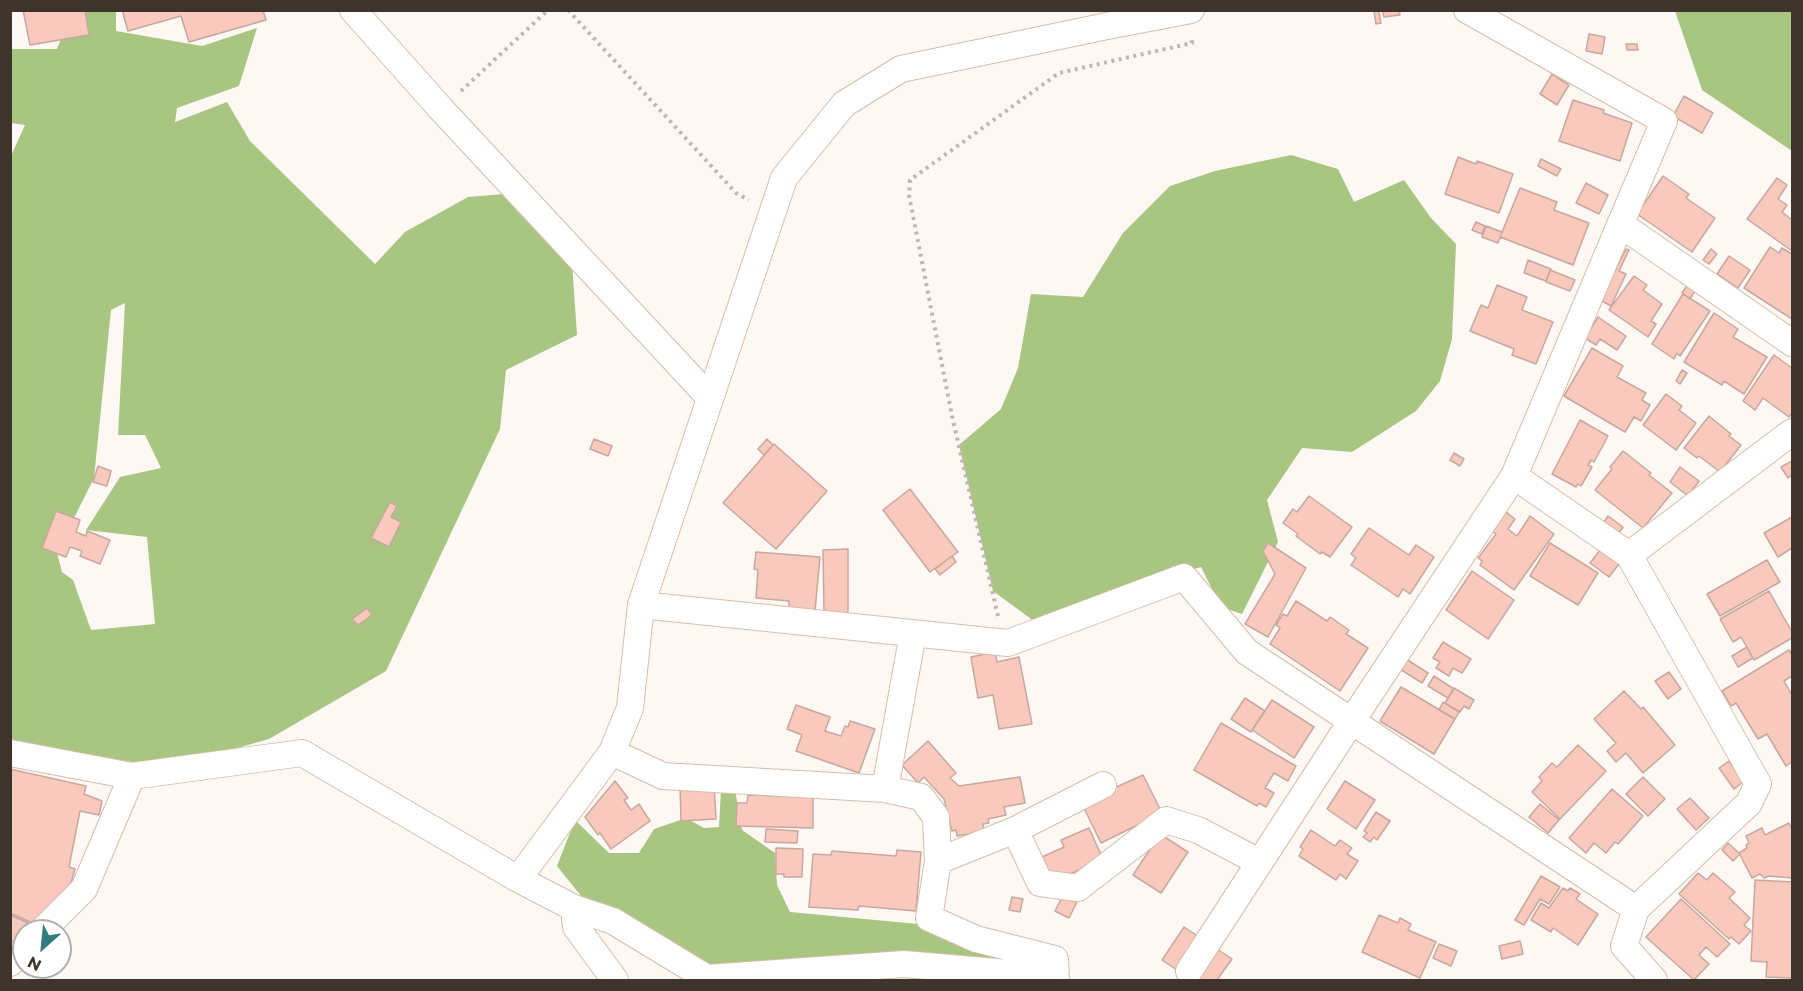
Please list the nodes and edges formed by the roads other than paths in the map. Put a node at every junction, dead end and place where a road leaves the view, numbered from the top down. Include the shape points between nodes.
1 (353, 10) edge
2 (1467, 10) edge
3 (1190, 11) edge
4 (1620, 224) junction
5 (1792, 343) edge
6 (710, 398) junction
7 (1792, 432) edge
8 (1514, 476) junction
9 (1629, 555) junction
10 (641, 605) junction
11 (913, 633) junction
12 (1351, 722) junction
13 (612, 752) junction
14 (10, 753) edge
15 (132, 776) junction
16 (1103, 784) dead end
17 (885, 789) junction
18 (1015, 830) junction
19 (938, 861) junction
20 (1259, 862) junction
21 (518, 879) junction
22 (574, 908) junction
23 (1636, 909) junction
24 (54, 919) edge
25 (1188, 971) dead end
26 (615, 981) edge
27 (1046, 981) edge
28 (1056, 981) edge
29 (1654, 981) edge

1 - 6 street
2 - 4 street via 1664,121
3 - 6 street via 901,69 844,104 784,178
4 - 5 street
4 - 8 street
6 - 10 street
7 - 9 street
8 - 9 street
8 - 12 street
9 - 23 street via 1758,784 1749,803
10 - 11 street
10 - 13 street via 630,708
11 - 12 street via 1008,643 1184,577 1247,652
11 - 17 street
12 - 20 street
12 - 23 street
13 - 17 street via 663,776
13 - 21 street
14 - 15 street
15 - 21 street via 302,753
15 - 24 street via 84,889
16 - 18 street
17 - 19 street via 921,797 936,817
18 - 19 street
18 - 20 street via 1040,883 1069,887 1078,888 1166,820 1198,830
19 - 28 street via 929,918 976,939 1055,959
20 - 25 street
21 - 22 street
22 - 26 street via 576,927
22 - 27 street via 613,921 706,978 904,964 1031,975
23 - 29 street via 1624,946

